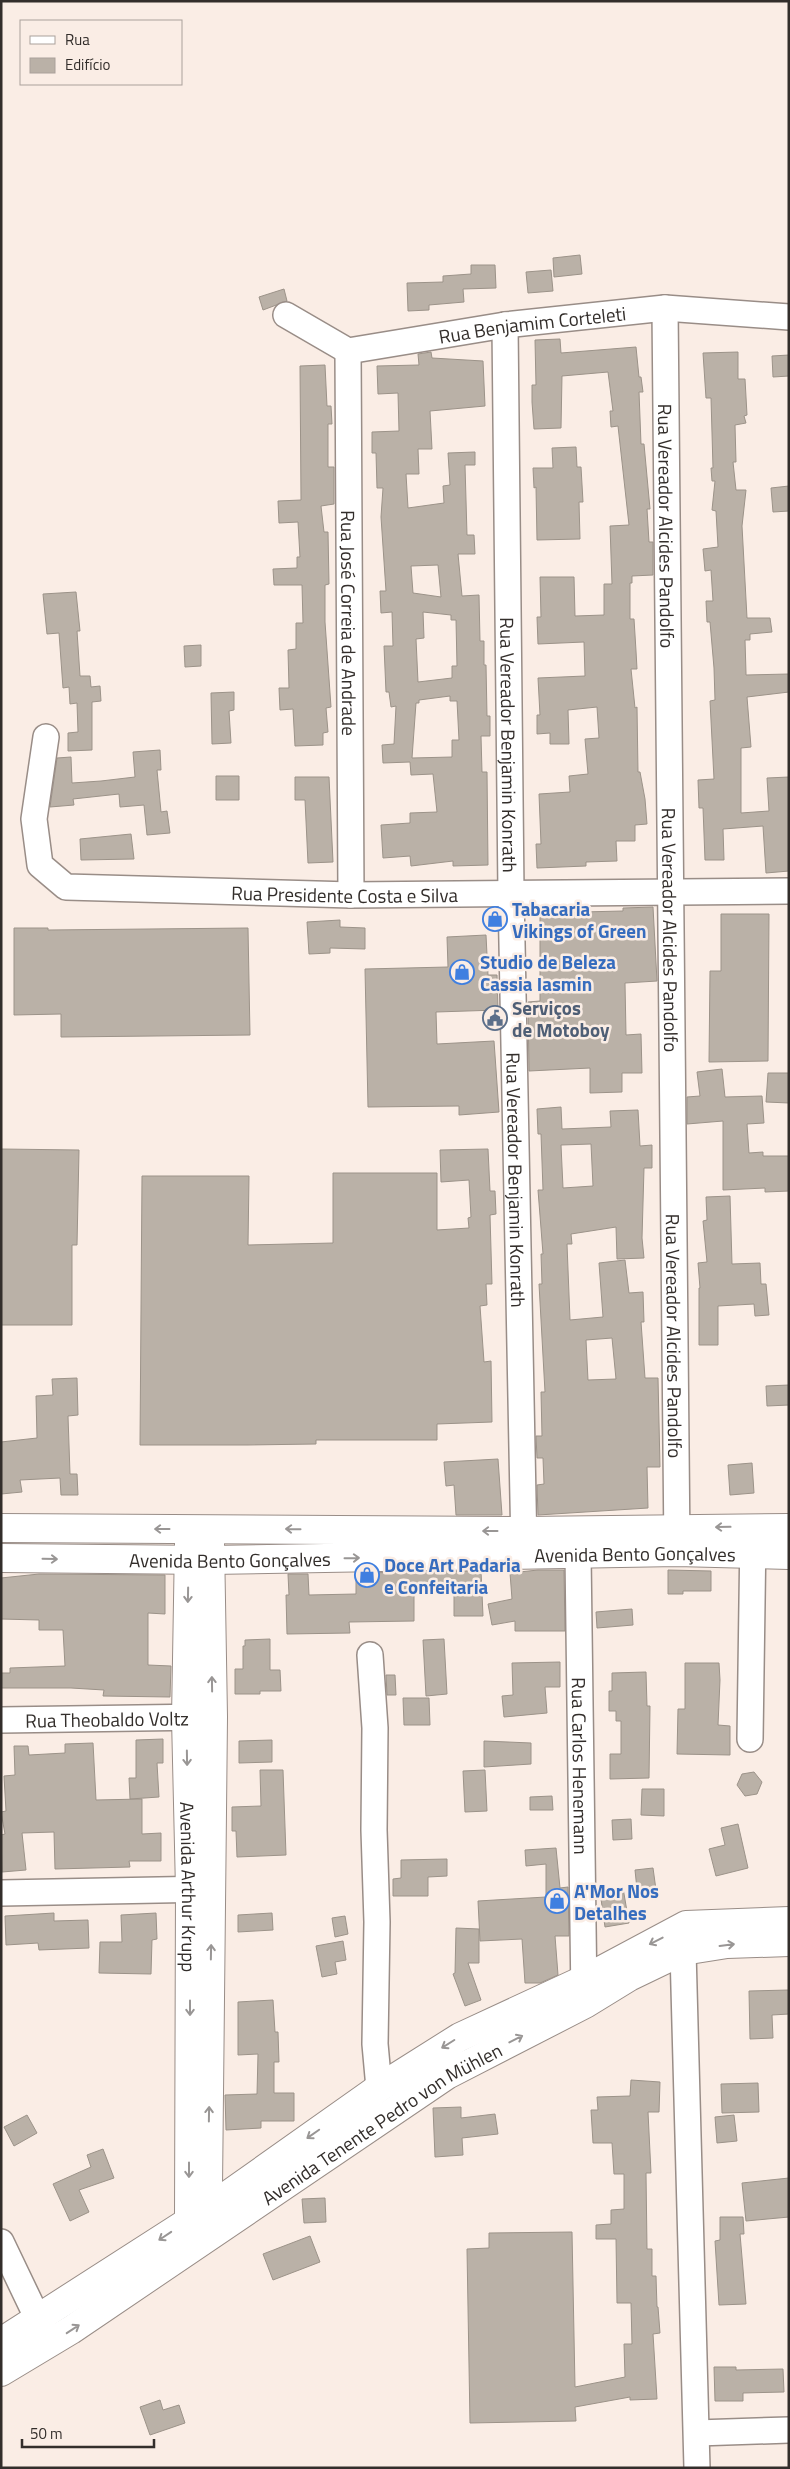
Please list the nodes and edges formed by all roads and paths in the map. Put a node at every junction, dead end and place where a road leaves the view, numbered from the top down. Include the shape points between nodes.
1 (665, 308) junction
2 (286, 316) dead end
3 (789, 317) edge
4 (506, 325) junction
5 (348, 351) junction
6 (46, 736) dead end
7 (789, 891) edge
8 (511, 893) junction
9 (671, 893) junction
10 (351, 896) junction
11 (753, 1527) junction
12 (1, 1528) edge
13 (789, 1528) edge
14 (199, 1529) junction
15 (391, 1530) junction
16 (676, 1540) junction
17 (579, 1542) junction
18 (524, 1543) junction
19 (753, 1555) junction
20 (789, 1555) edge
21 (393, 1557) junction
22 (1, 1558) edge
23 (200, 1560) junction
24 (370, 1655) dead end
25 (200, 1718) junction
26 (1, 1720) edge
27 (750, 1739) dead end
28 (201, 1889) junction
29 (1, 1893) edge
30 (789, 1921) edge
31 (684, 1938) junction
32 (789, 1942) edge
33 (584, 1992) junction
34 (379, 2088) junction
35 (203, 2226) junction
36 (1, 2242) edge
37 (38, 2318) junction
38 (1, 2342) edge
39 (49, 2343) junction
40 (1, 2372) edge
41 (789, 2430) edge
42 (697, 2433) junction
43 (697, 2468) edge

1 - 3 street, Rua Benjamim Corteleti
1 - 4 street, Rua Benjamim Corteleti
1 - 9 street, Rua Vereador Alcides Pandolfo
2 - 5 street
4 - 5 street, Rua Benjamim Corteleti
4 - 8 street, Rua Vereador Benjamin Konrath
5 - 10 street, Rua José Correia de Andrade
6 - 10 street, Rua Presidente Costa e Silva via 34,819 40,865 66,887
7 - 9 street, Rua Presidente Costa e Silva
8 - 9 street, Rua Presidente Costa e Silva
8 - 10 street, Rua Presidente Costa e Silva
8 - 18 street, Rua Vereador Benjamin Konrath
9 - 16 street, Rua Vereador Alcides Pandolfo
11 - 13 main road, Avenida Bento Gonçalves
11 -> 16 main road, Avenida Bento Gonçalves
11 - 19 street
14 -> 12 main road, Avenida Bento Gonçalves
15 -> 14 main road, Avenida Bento Gonçalves
14 - 23 main road, Avenida Arthur Krupp
18 -> 15 main road, Avenida Bento Gonçalves
15 - 21 main road
16 - 17 main road, Avenida Bento Gonçalves
16 - 19 main road, Avenida Bento Gonçalves
17 - 18 main road, Avenida Bento Gonçalves
17 - 33 street, Rua Carlos Henemann
18 - 21 main road, Avenida Bento Gonçalves
19 - 20 main road, Avenida Bento Gonçalves
19 - 27 street
23 -> 21 main road, Avenida Bento Gonçalves
22 -> 23 main road, Avenida Bento Gonçalves
23 - 25 main road, Avenida Arthur Krupp
24 - 34 street via 375,1728 377,1922 374,2044
25 - 26 street, Rua Theobaldo Voltz
25 - 28 main road, Avenida Arthur Krupp
28 - 29 street
28 - 35 main road, Avenida Arthur Krupp
30 - 31 main road, Avenida Tenente Pedro von Mühlen
31 -> 32 main road, Avenida Tenente Pedro von Mühlen via 727,1944
31 - 33 main road, Avenida Tenente Pedro von Mühlen via 629,1977
31 - 42 street
33 -> 34 main road, Avenida Tenente Pedro von Mühlen via 460,2037
35 -> 33 main road, Avenida Tenente Pedro von Mühlen
34 -> 35 main road, Avenida Tenente Pedro von Mühlen
35 -> 37 main road, Avenida Tenente Pedro von Mühlen
39 -> 35 main road, Avenida Tenente Pedro von Mühlen
36 - 37 street
37 - 38 main road, Avenida Tenente Pedro von Mühlen
37 - 39 street
39 - 40 main road, Avenida Tenente Pedro von Mühlen
41 - 42 street
42 - 43 street

